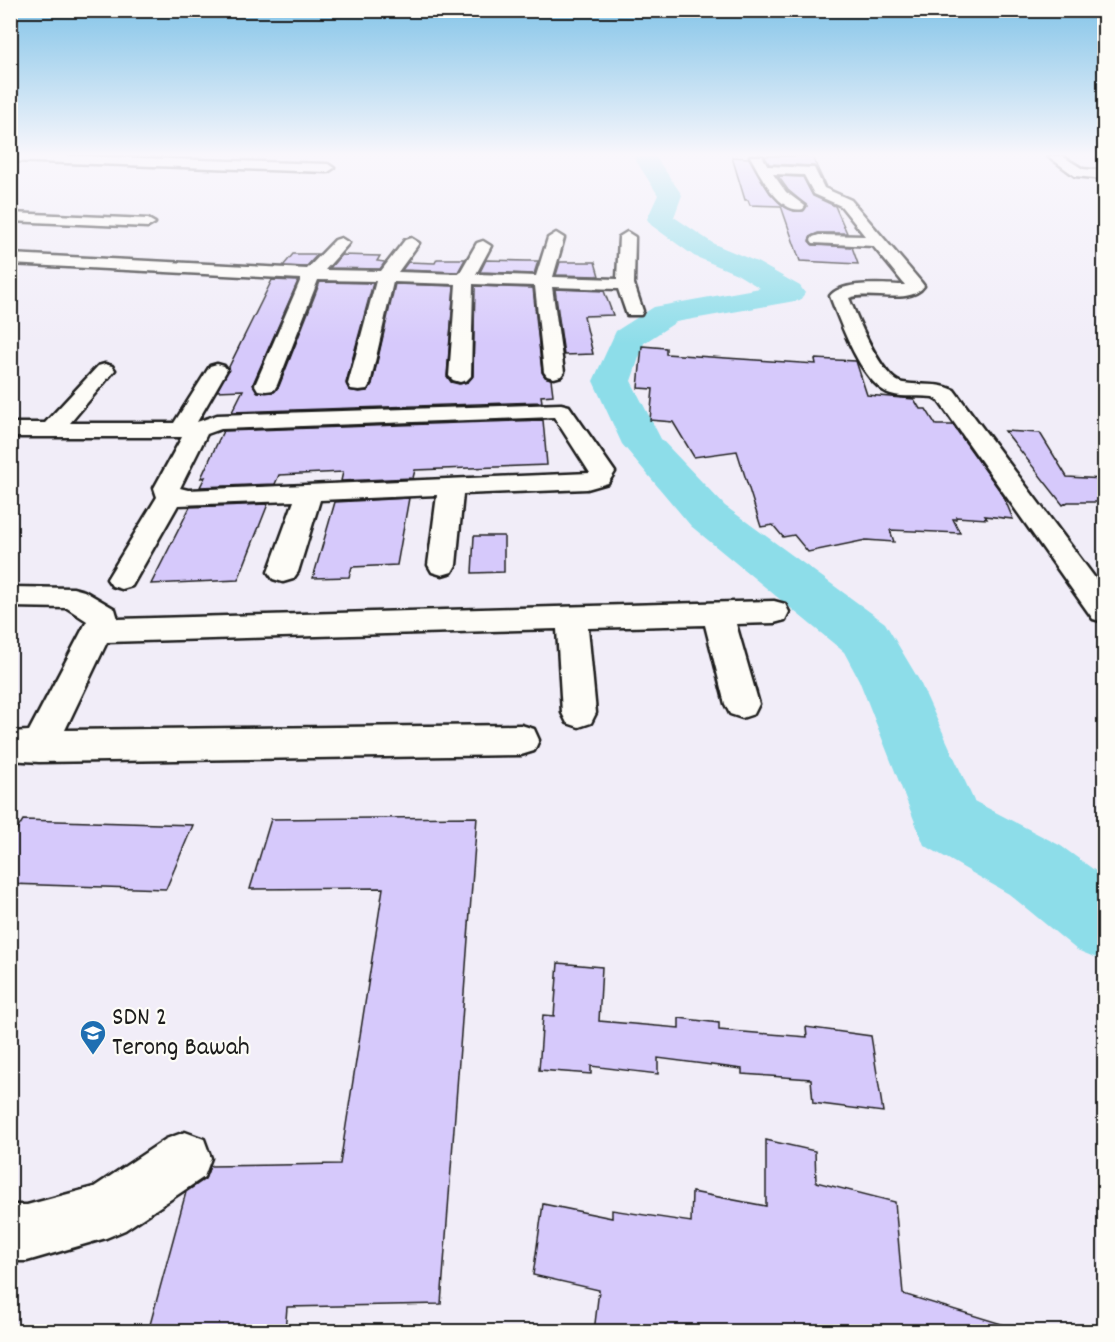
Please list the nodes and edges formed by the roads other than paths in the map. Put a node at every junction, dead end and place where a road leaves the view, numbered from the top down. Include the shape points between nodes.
1 (47, 219) edge
2 (858, 219) edge
3 (148, 223) dead end
4 (627, 237) dead end
5 (556, 238) dead end
6 (819, 240) dead end
7 (876, 241) junction
8 (341, 243) dead end
9 (411, 243) dead end
10 (483, 246) dead end
11 (10, 259) edge
12 (312, 274) junction
13 (386, 277) junction
14 (465, 279) junction
15 (543, 282) junction
16 (625, 284) junction
17 (634, 311) dead end
18 (105, 370) dead end
19 (217, 370) dead end
20 (554, 372) dead end
21 (460, 376) dead end
22 (359, 384) dead end
23 (266, 385) dead end
24 (10, 430) edge
25 (51, 430) junction
26 (190, 430) junction
27 (451, 486) junction
28 (310, 492) junction
29 (170, 497) junction
30 (442, 565) dead end
31 (283, 572) dead end
32 (122, 579) dead end
33 (10, 597) edge
34 (1104, 611) edge
35 (774, 612) dead end
36 (718, 614) junction
37 (572, 618) junction
38 (99, 631) junction
39 (742, 704) dead end
40 (579, 713) dead end
41 (521, 740) dead end
42 (185, 1158) dead end
43 (10, 1233) edge

1 - 3 street
2 - 7 street
4 - 16 street
5 - 15 street
6 - 7 street
7 - 34 street via 916,287 848,291 840,295 870,360 891,388 946,395
8 - 12 street
9 - 13 street
10 - 14 street
11 - 12 street
12 - 13 street
12 - 23 street
13 - 14 street
13 - 22 street
14 - 15 street
14 - 21 street
15 - 16 street
15 - 20 street
16 - 17 street
18 - 25 street
19 - 26 street
24 - 25 street
25 - 26 street
26 - 27 street via 217,422 552,410 561,411 603,472 599,478 587,481
26 - 29 street via 167,488
27 - 28 street
27 - 30 street
28 - 29 street
28 - 31 street
29 - 32 street
33 - 38 street via 73,598 104,617
35 - 36 street
36 - 37 street
36 - 39 street
37 - 38 street
37 - 40 street
38 - 41 street via 26,747
42 - 43 street via 106,1211 27,1233

